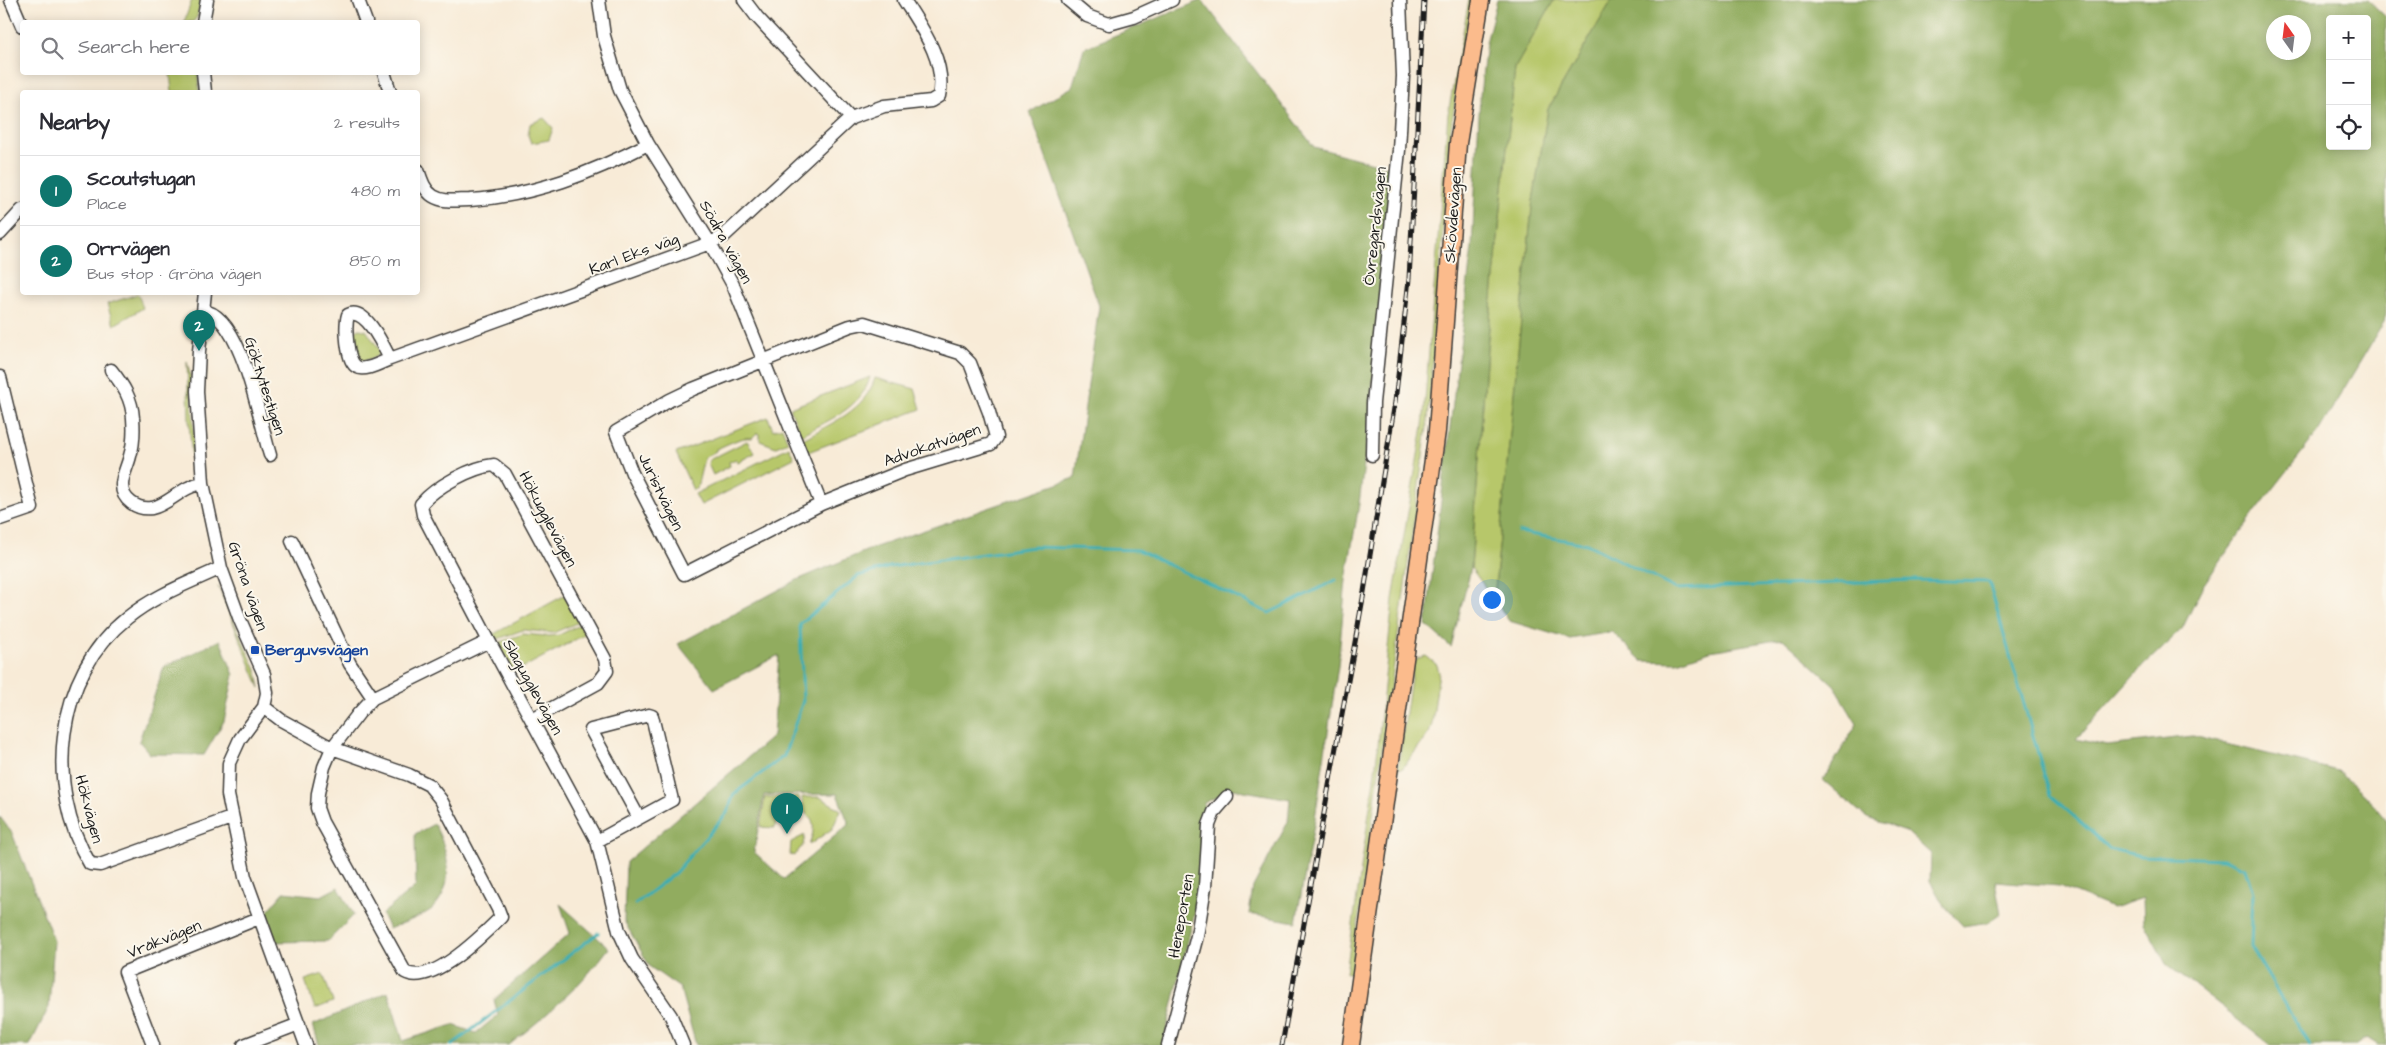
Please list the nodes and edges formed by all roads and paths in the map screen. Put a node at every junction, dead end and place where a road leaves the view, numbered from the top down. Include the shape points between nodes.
1 (11, 0) edge
2 (207, 0) edge
3 (358, 0) edge
4 (599, 0) edge
5 (744, 0) edge
6 (904, 0) edge
7 (1068, 0) edge
8 (1172, 0) edge
9 (1400, 0) edge
10 (1481, 0) edge
11 (203, 20) edge
12 (365, 20) edge
13 (20, 21) edge
14 (203, 75) edge
15 (385, 75) edge
16 (205, 90) edge
17 (389, 90) edge
18 (851, 118) junction
19 (648, 144) junction
20 (420, 175) edge
21 (20, 212) edge
22 (0, 234) edge
23 (710, 243) junction
24 (205, 295) edge
25 (203, 311) junction
26 (390, 359) junction
27 (764, 362) junction
28 (111, 370) dead end
29 (0, 377) edge
30 (2, 393) edge
31 (270, 455) dead end
32 (1372, 455) dead end
33 (203, 483) junction
34 (821, 504) junction
35 (0, 519) edge
36 (292, 541) dead end
37 (221, 568) junction
38 (489, 641) junction
39 (373, 698) junction
40 (264, 708) junction
41 (532, 719) junction
42 (332, 748) junction
43 (1228, 796) dead end
44 (231, 818) junction
45 (639, 818) junction
46 (597, 841) junction
47 (259, 918) junction
48 (298, 1024) junction
49 (153, 1045) edge
50 (244, 1045) edge
51 (306, 1045) edge
52 (683, 1045) edge
53 (1168, 1045) edge
54 (1351, 1045) edge

1 - 13 street
2 - 11 street
3 - 12 street
4 - 19 street, Södra vägen via 611,66 631,115
5 - 18 street
6 - 18 street via 932,47 939,71 939,96 931,100 884,106
7 - 8 street via 1087,16 1109,24
9 - 32 street, Övregårdsvägen via 1402,76 1398,150 1373,404
10 - 54 main road, Skövdevägen via 1458,143 1437,431
14 - 16 street
15 - 17 street
18 - 23 street, Karl Eks väg via 724,236
19 - 20 street via 573,178 518,194 486,199 446,200 435,196 425,187
19 - 23 street, Södra vägen
21 - 22 street
23 - 26 street, Karl Eks väg
23 - 27 street, Södra vägen via 733,285
24 - 25 street, Gröna vägen
25 - 31 street, Göktytestigen via 217,317 232,336 256,402
25 - 33 street, Gröna vägen via 197,391
26 - 26 street, Karl Eks väg via 363,368 353,364 349,354 348,315 359,314 366,320
27 - 34 street, Södra vägen
27 - 34 street, Juristvägen via 682,394 616,432 632,473 684,574
27 - 34 street, Advokatvägen via 864,323 960,353 970,363 995,430 996,437 991,444 905,470
28 - 33 street via 127,392 134,417 134,437 122,483 125,498 136,506 153,508 188,486
29 - 30 street
30 - 35 street via 32,508
33 - 37 street, Gröna vägen
36 - 39 street via 350,664
37 - 40 street, Gröna vägen via 264,674 267,693
37 - 44 street, Hökvägen via 145,605 127,618 102,645 85,671 71,702 63,737 62,776 76,832 90,864 100,864
38 - 39 street, Slagugglevägen
38 - 41 street, Slagugglevägen
38 - 41 street, Hökugglevägen via 423,515 421,504 429,494 480,466 494,466 505,474 605,659 607,671 598,683
39 - 42 street, Slagugglevägen
40 - 42 street
40 - 44 street via 240,739 229,763
41 - 46 street, Slagugglevägen
42 - 42 street via 429,785 441,800 498,909 501,917 468,949 443,965 417,975 405,972 322,822 317,808 318,793
43 - 53 street, Heneporten via 1214,812 1209,825 1199,928
44 - 47 street
45 - 45 street, Slagugglevägen via 672,800 652,716 649,715 591,730
45 - 46 street, Slagugglevägen
46 - 52 street, Slagugglevägen via 619,931 632,959 671,1016
47 - 48 street
47 - 49 street, Vråkvägen via 125,972
48 - 50 street
48 - 51 street

